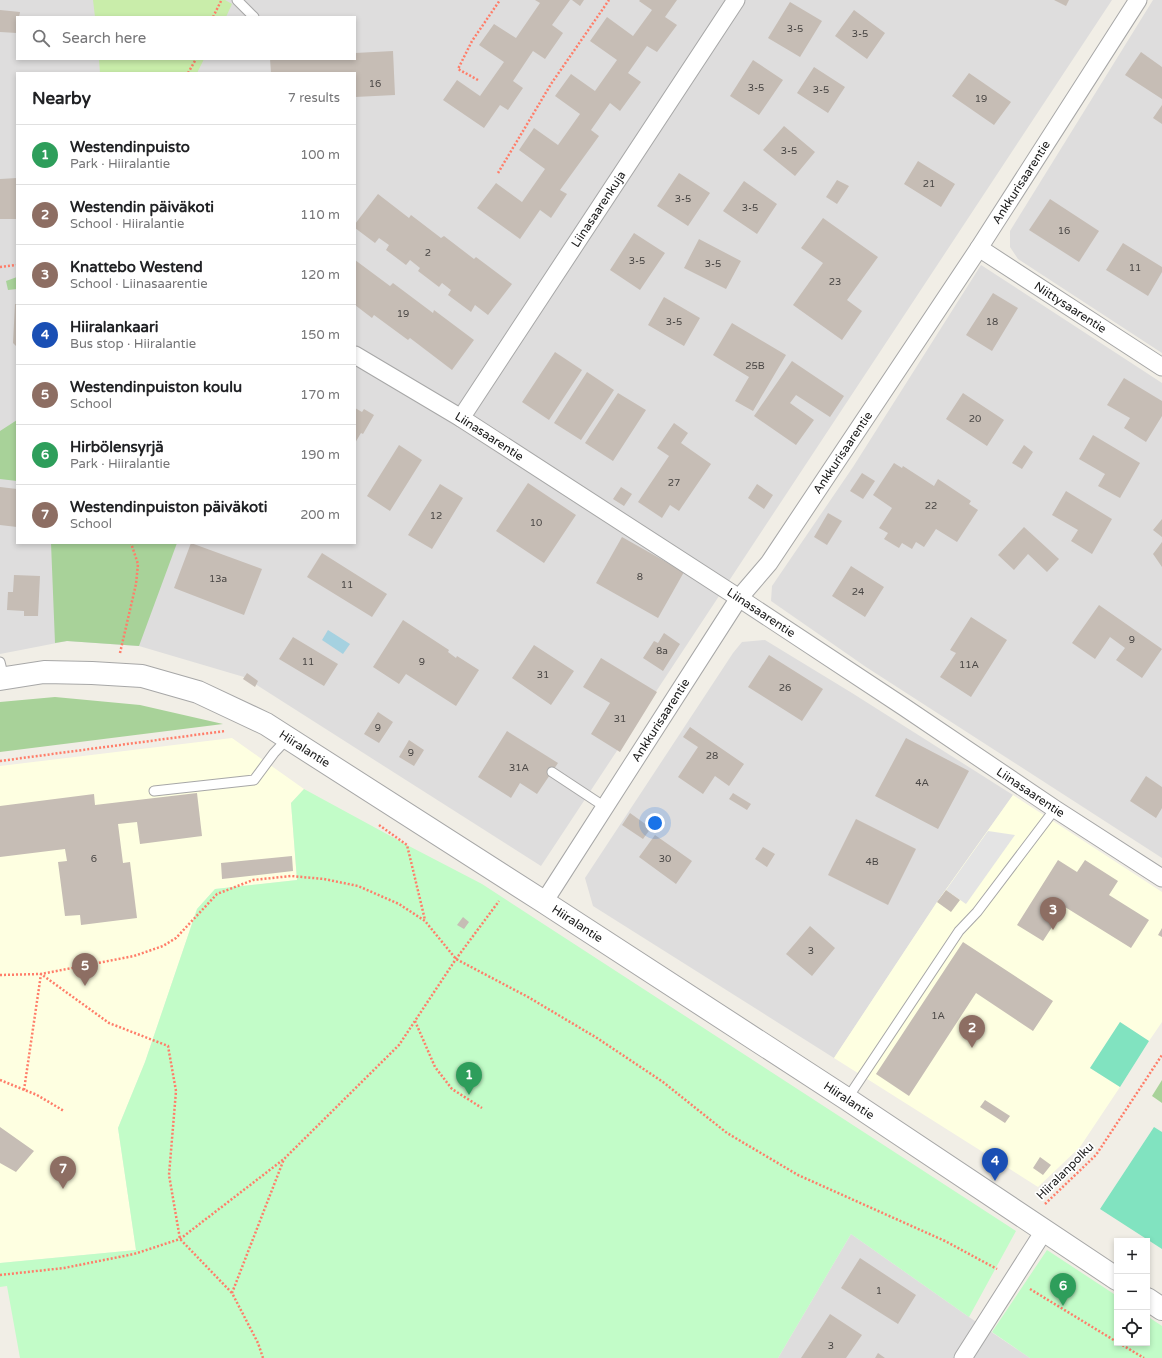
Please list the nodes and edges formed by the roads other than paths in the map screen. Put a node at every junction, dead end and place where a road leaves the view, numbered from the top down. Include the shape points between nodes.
1 (237, 0) edge
2 (736, 0) edge
3 (1138, 0) edge
4 (253, 16) edge
5 (979, 248) junction
6 (356, 357) edge
7 (1162, 367) edge
8 (461, 418) junction
9 (739, 598) junction
10 (1, 673) edge
11 (288, 738) junction
12 (552, 772) dead end
13 (154, 791) dead end
14 (605, 807) junction
15 (1055, 809) junction
16 (1162, 878) edge
17 (544, 902) junction
18 (847, 1099) junction
19 (1037, 1227) junction
20 (1114, 1277) edge
21 (1150, 1301) edge
22 (1162, 1309) edge
23 (963, 1358) edge

1 - 4 lane
2 - 8 street, Liinasaarenkuja
3 - 5 street, Ankkurisaarentie
5 - 7 street, Niittysaarentie
5 - 9 street, Ankkurisaarentie via 769,563
6 - 8 street, Liinasaarentie
8 - 9 street, Liinasaarentie
9 - 14 street, Ankkurisaarentie
9 - 15 street, Liinasaarentie
10 - 11 street, Hiiralantie via 142,676 198,692 266,724
11 - 13 lane via 254,780
11 - 17 street, Hiiralantie
12 - 14 lane
14 - 17 street, Ankkurisaarentie
15 - 16 street, Liinasaarentie
15 - 18 lane via 977,912 959,931
17 - 18 street, Hiiralantie
18 - 19 street, Hiiralantie
19 - 20 street, Hiiralantie
19 - 23 street via 1014,1279
21 - 22 street

